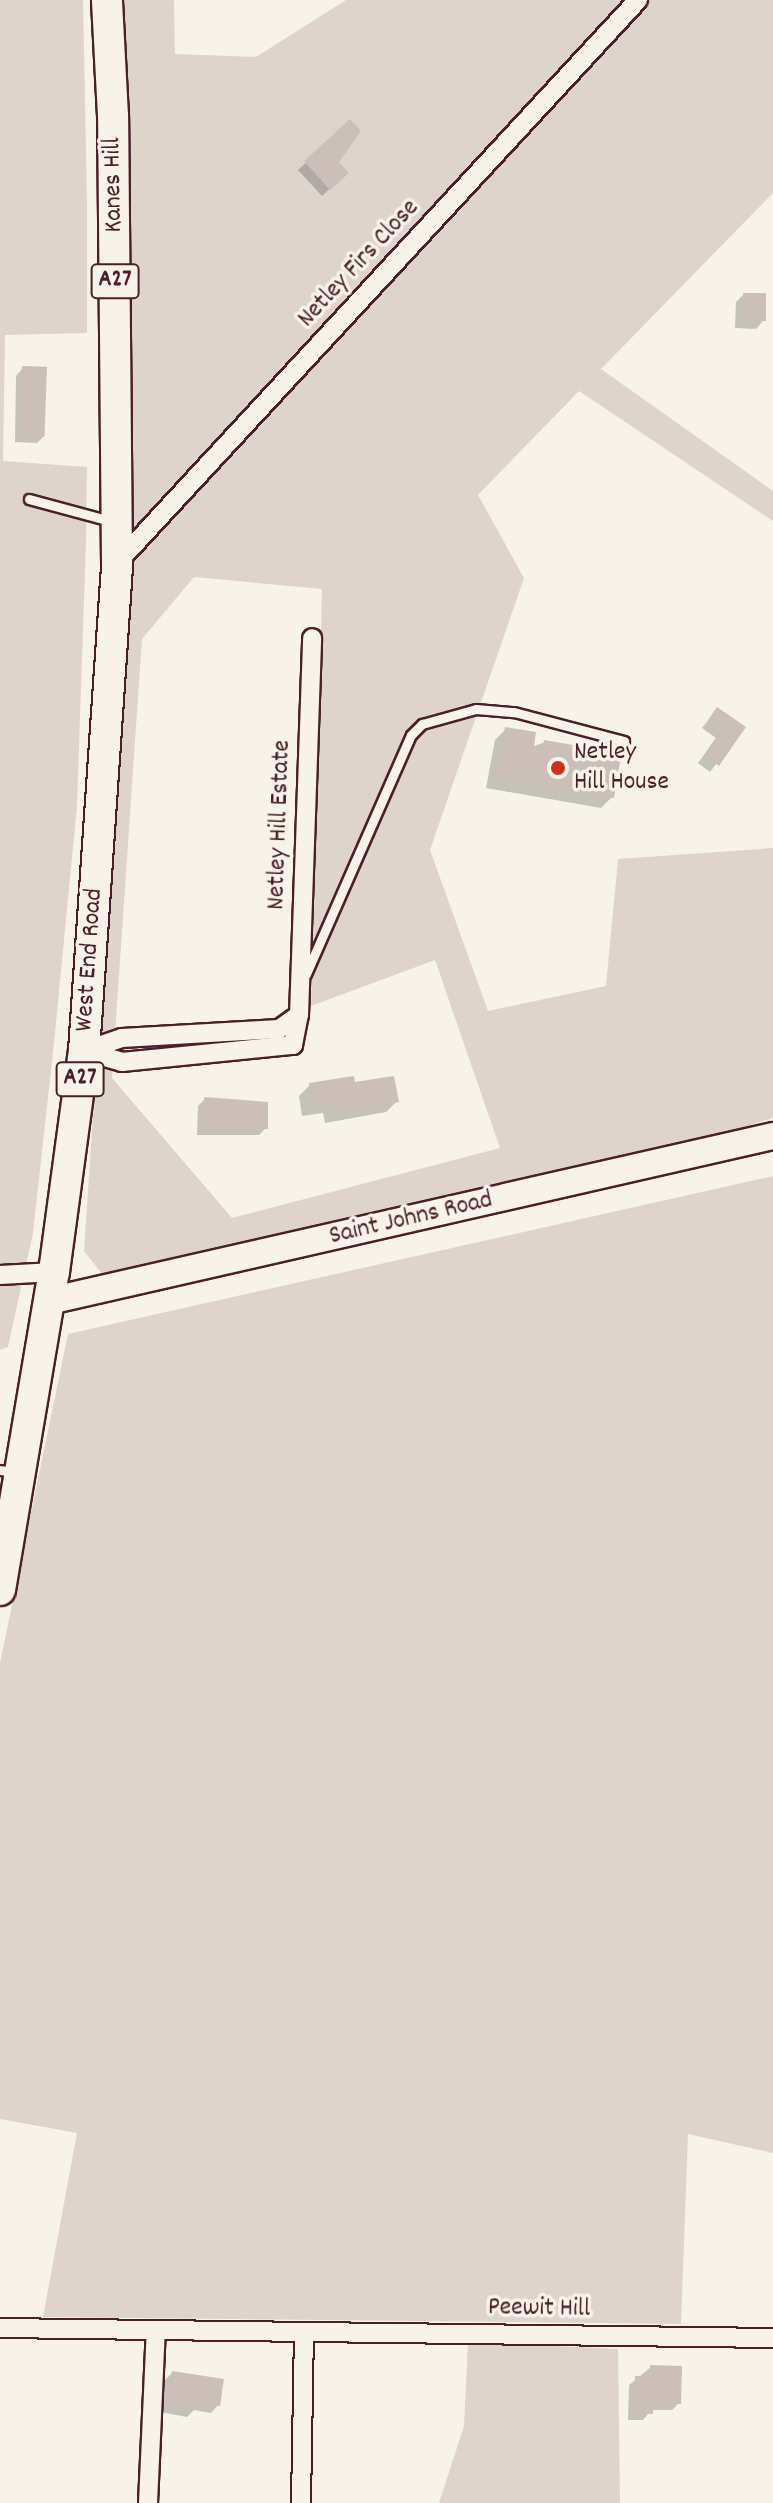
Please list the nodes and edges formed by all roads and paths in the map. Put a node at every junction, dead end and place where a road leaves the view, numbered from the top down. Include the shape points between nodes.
1 (107, 0) edge
2 (638, 0) edge
3 (29, 499) dead end
4 (117, 523) junction
5 (117, 563) junction
6 (312, 638) dead end
7 (624, 741) dead end
8 (300, 988) junction
9 (84, 1051) junction
10 (773, 1136) edge
11 (0, 1275) edge
12 (52, 1287) junction
13 (10, 1471) edge
14 (0, 1590) edge
15 (0, 2328) edge
16 (156, 2330) junction
17 (304, 2332) junction
18 (773, 2338) edge
19 (148, 2503) edge
20 (301, 2503) edge

1 - 4 main road, Kanes Hill / A27
2 - 5 street, Netley Firs Close
3 - 4 lane
4 - 5 main road, Kanes Hill / A27
5 - 9 main road, West End Road / A27
6 - 8 street, Netley Hill Estate
7 - 8 lane via 514,712 476,709 422,724 411,735
8 - 9 street, Netley Hill Estate via 299,1015 279,1029 122,1038
9 - 12 main road, West End Road / A27
10 - 12 main road, Saint Johns Road
11 - 12 street
12 - 13 main road, West End Road / A27
13 - 14 main road, West End Road / A27
15 - 16 street, Peewit Hill
16 - 17 street, Peewit Hill
16 - 19 street
17 - 18 street, Peewit Hill
17 - 20 street

